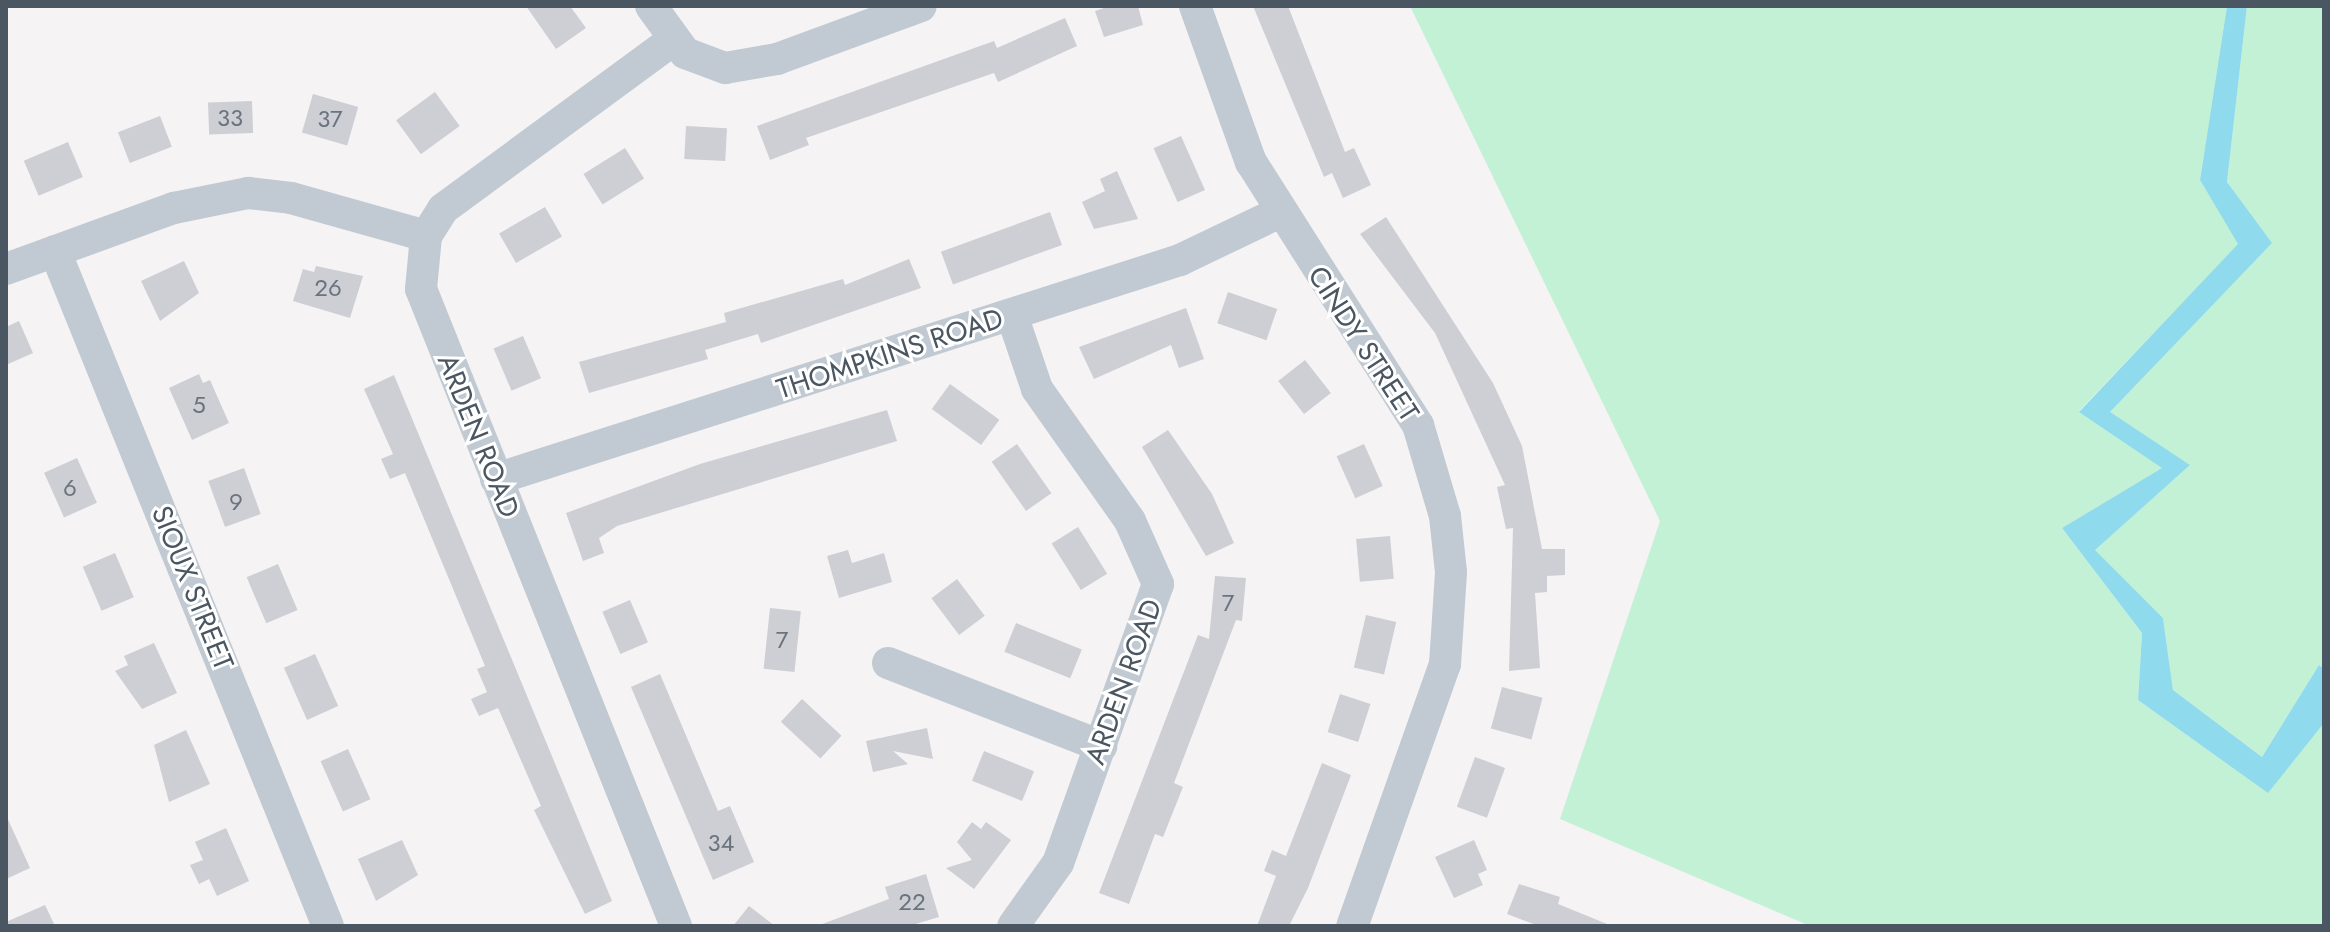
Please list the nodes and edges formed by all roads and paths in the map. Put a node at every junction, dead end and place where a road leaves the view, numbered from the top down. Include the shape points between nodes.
1 (651, 6) edge
2 (921, 6) edge
3 (1195, 6) edge
4 (673, 40) junction
5 (1278, 213) junction
6 (426, 236) junction
7 (55, 251) junction
8 (6, 269) edge
9 (1012, 315) junction
10 (496, 479) junction
11 (888, 663) dead end
12 (1101, 746) junction
13 (1361, 923) edge
14 (328, 926) edge
15 (676, 926) edge
16 (1013, 926) edge

1 - 4 street
2 - 4 street via 755,65 703,62
3 - 5 street, CINDY STREET via 1227,104
4 - 6 street via 475,183 443,209
5 - 9 street, THOMPKINS ROAD via 1180,260
5 - 13 street, CINDY STREET via 1418,425 1449,544 1448,632 1438,693
6 - 7 street via 291,198 248,193 174,208
6 - 10 street, ARDEN ROAD via 421,289
7 - 8 street
7 - 14 street, SIOUX STREET
9 - 10 street, THOMPKINS ROAD
9 - 12 street, ARDEN ROAD via 1037,389 1155,565 1157,603
10 - 15 street, ARDEN ROAD
11 - 12 street
12 - 16 street, ARDEN ROAD via 1049,882

